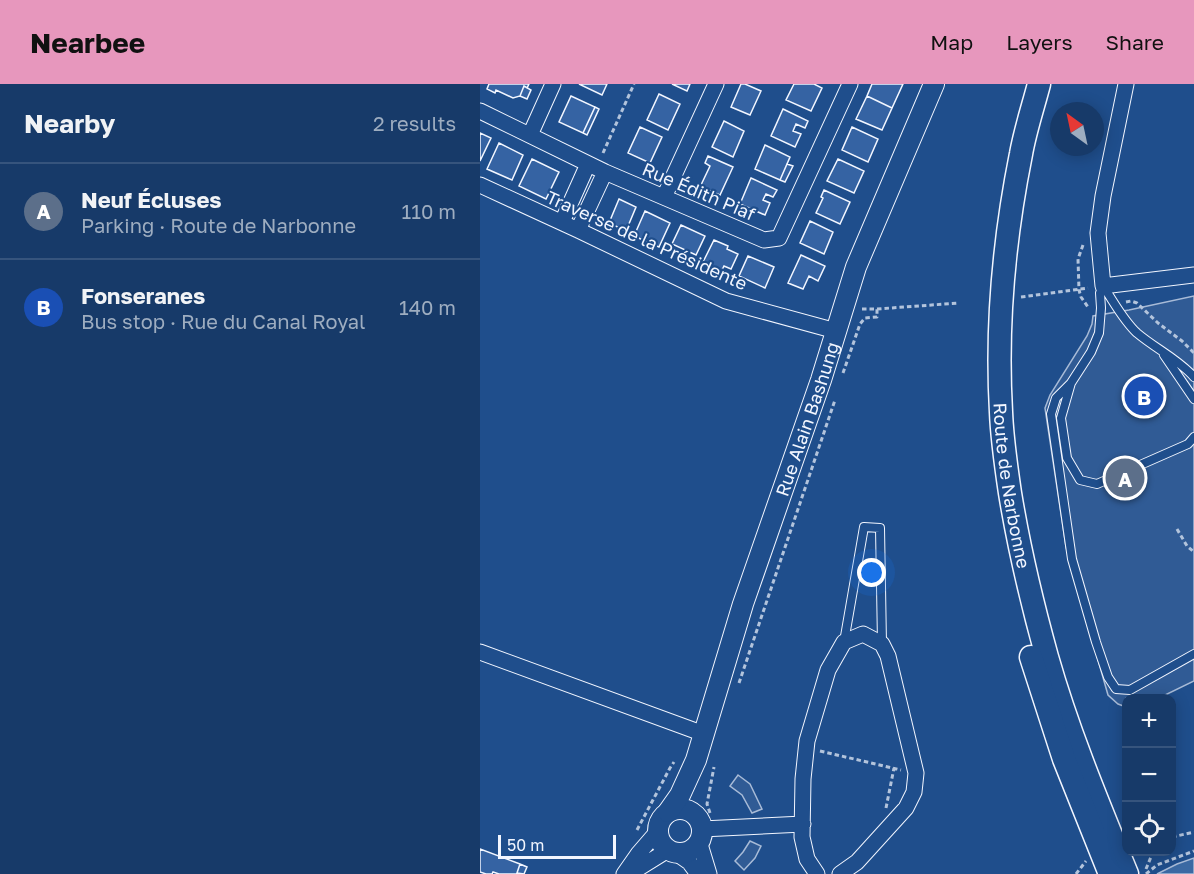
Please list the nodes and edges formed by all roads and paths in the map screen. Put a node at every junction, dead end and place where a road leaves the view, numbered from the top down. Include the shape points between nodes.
1 (553, 84) edge
2 (634, 84) edge
3 (716, 84) edge
4 (850, 84) edge
5 (934, 84) edge
6 (1025, 84) edge
7 (1039, 84) edge
8 (1126, 84) edge
9 (480, 111) edge
10 (530, 135) junction
11 (596, 168) junction
12 (480, 185) edge
13 (664, 197) junction
14 (562, 222) junction
15 (578, 230) junction
16 (1194, 274) edge
17 (1103, 286) junction
18 (1079, 290) dead end
19 (1019, 297) dead end
20 (959, 303) dead end
21 (845, 305) junction
22 (877, 309) junction
23 (836, 331) junction
24 (1160, 349) junction
25 (1194, 377) edge
26 (841, 381) dead end
27 (1071, 383) junction
28 (837, 392) dead end
29 (1194, 399) edge
30 (1194, 437) edge
31 (1177, 529) dead end
32 (1194, 552) edge
33 (844, 642) junction
34 (882, 644) junction
35 (480, 652) edge
36 (1194, 654) edge
37 (736, 691) dead end
38 (704, 734) junction
39 (806, 748) junction
40 (688, 758) junction
41 (894, 768) junction
42 (916, 773) junction
43 (668, 812) junction
44 (803, 824) junction
45 (699, 829) junction
46 (637, 831) dead end
47 (657, 832) junction
48 (1194, 832) edge
49 (879, 836) junction
50 (1176, 836) edge
51 (672, 851) junction
52 (1194, 851) edge
53 (1152, 856) edge
54 (1116, 869) edge
55 (624, 874) edge
56 (633, 874) edge
57 (698, 874) edge
58 (709, 874) edge
59 (817, 874) edge
60 (840, 874) edge
61 (1145, 874) edge

1 - 10 street
2 - 11 path
3 - 13 street
4 - 13 street, Rue Édith Piaf via 779,238 764,240
5 - 21 street, Rue Alain Bashung via 856,267
6 - 54 main road, Route de Narbonne via 1008,151 993,240 987,412 1012,581 1032,662 1064,759
7 - 54 main road, Route de Narbonne via 1021,154 1001,306 1005,458 1026,578 1047,658
8 - 17 street via 1098,233
9 - 10 street, Rue Édith Piaf
10 - 11 street, Rue Édith Piaf
11 - 13 street, Rue Édith Piaf
11 - 14 street
11 - 15 street
12 - 14 street, Traverse de la Présidente
14 - 15 street, Traverse de la Présidente
15 - 23 street, Traverse de la Présidente via 726,301
16 - 17 street
17 - 24 lane via 1136,332
17 - 27 lane via 1099,333
18 - 19 path
20 - 22 path
21 - 22 path
21 - 23 street, Rue Alain Bashung
22 - 26 path via 877,317 865,318 860,324
23 - 38 street, Rue Alain Bashung via 743,604
24 - 25 lane
24 - 29 lane
27 - 30 lane via 1061,418 1067,458 1080,480 1097,484 1188,444
27 - 36 lane via 1056,398 1051,414 1072,560 1108,678 1116,689 1130,690
28 - 37 path
31 - 32 path
33 - 34 street via 863,634
33 - 34 lane via 864,527 880,528
33 - 39 street via 828,670
34 - 42 street
35 - 38 street
38 - 40 street, Rue Alain Bashung
39 - 41 path
39 - 44 street
40 - 43 street, Rue Alain Bashung via 680,795
40 - 45 street, Rue Alain Bashung
40 - 46 path via 669,768
41 - 42 path
41 - 49 path
42 - 49 street via 914,792 906,808
43 - 45 street via 686,810
43 - 47 street
44 - 45 street
44 - 59 street via 807,859
45 - 51 street via 695,847 683,853
45 - 58 street
47 - 51 street via 663,845
47 - 55 street
48 - 50 path
49 - 60 street via 857,862
51 - 56 street
51 - 57 street via 689,862
52 - 61 path via 1157,865
53 - 61 path

